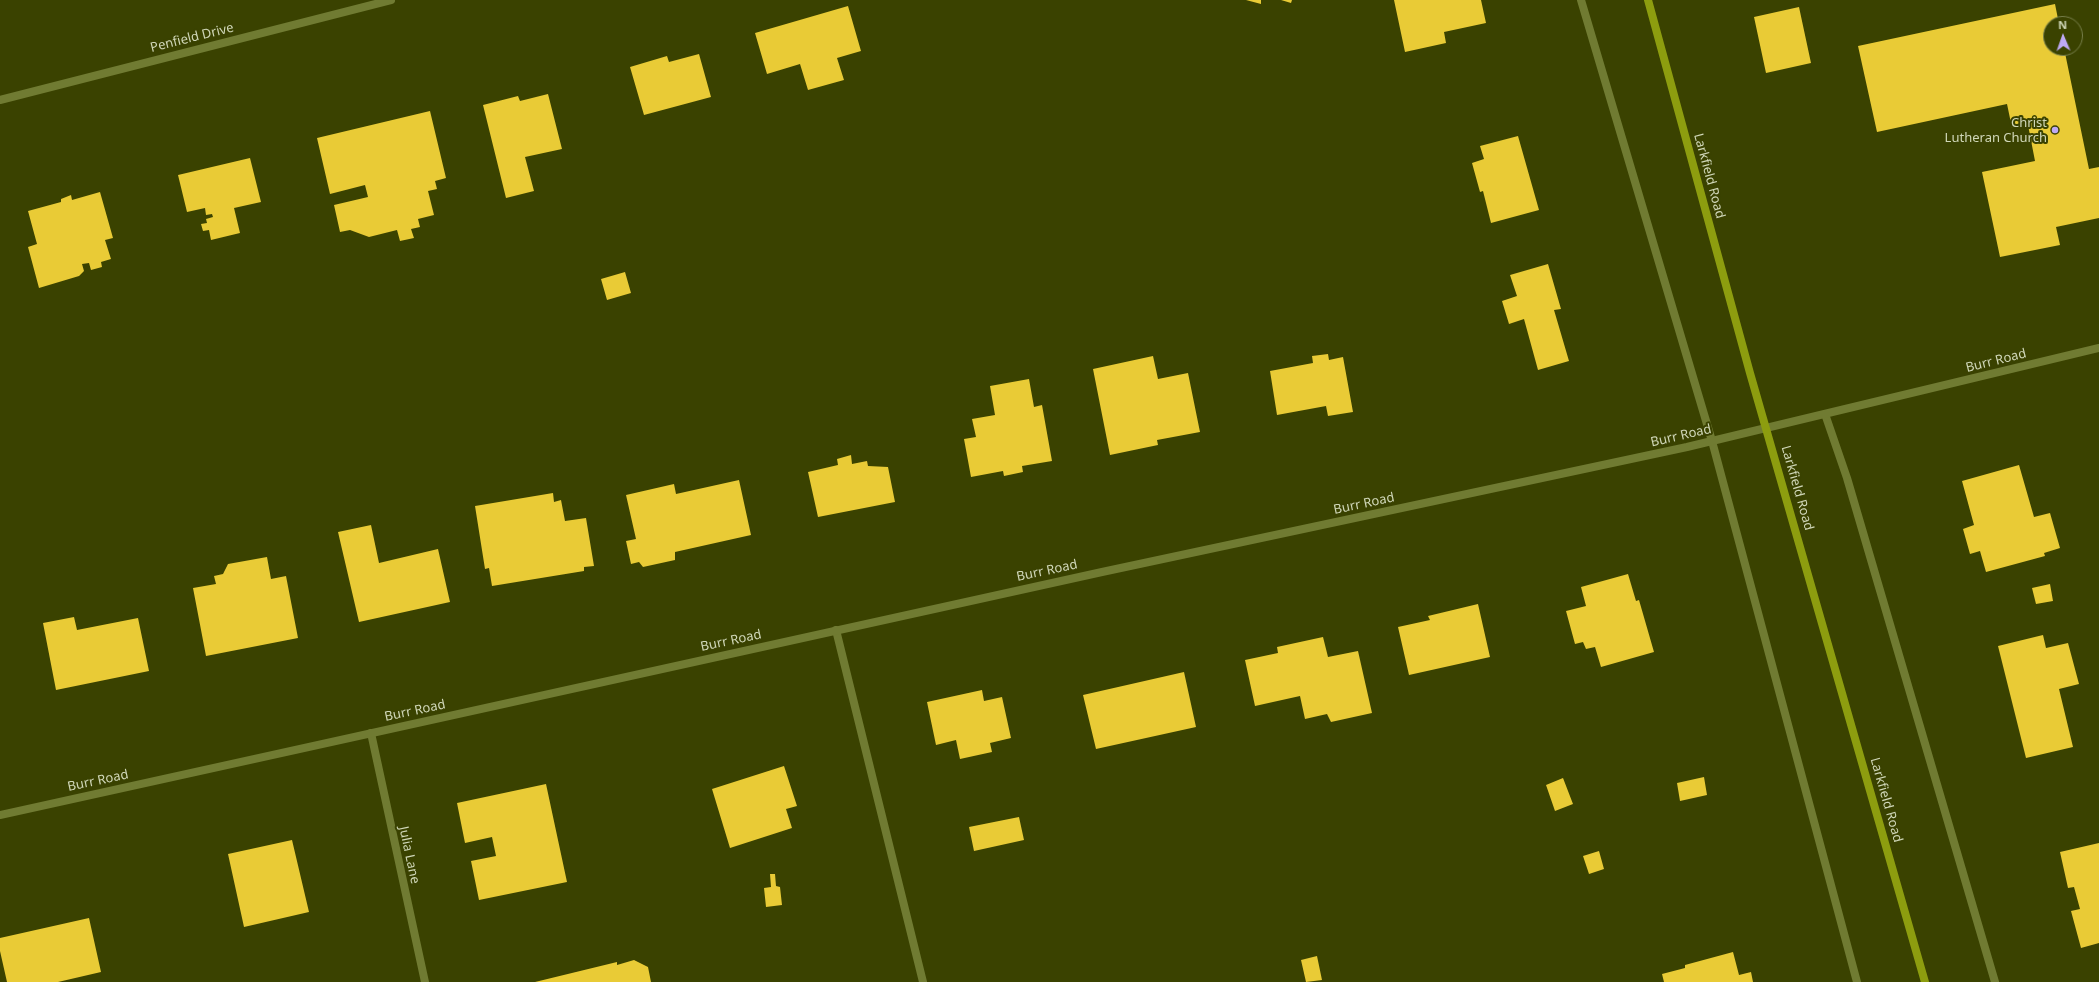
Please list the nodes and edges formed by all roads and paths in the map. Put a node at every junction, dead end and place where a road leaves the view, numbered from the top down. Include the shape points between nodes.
1 (391, 0) edge
2 (1581, 0) edge
3 (1648, 0) edge
4 (0, 100) edge
5 (2099, 348) edge
6 (1825, 414) junction
7 (1767, 427) junction
8 (1712, 441) junction
9 (836, 630) junction
10 (371, 733) junction
11 (0, 815) edge
12 (425, 982) edge
13 (922, 982) edge
14 (1857, 982) edge
15 (1925, 982) edge
16 (1995, 982) edge

1 - 4 street, Penfield Drive
2 - 8 street
3 - 7 main road, Larkfield Road
5 - 6 street, Burr Road
6 - 7 street, Burr Road
6 - 16 street via 1848,478
7 - 8 street, Burr Road
7 - 15 main road, Larkfield Road
8 - 9 street, Burr Road
8 - 14 street
9 - 10 street, Burr Road
9 - 13 street
10 - 11 street, Burr Road
10 - 12 street, Julia Lane

